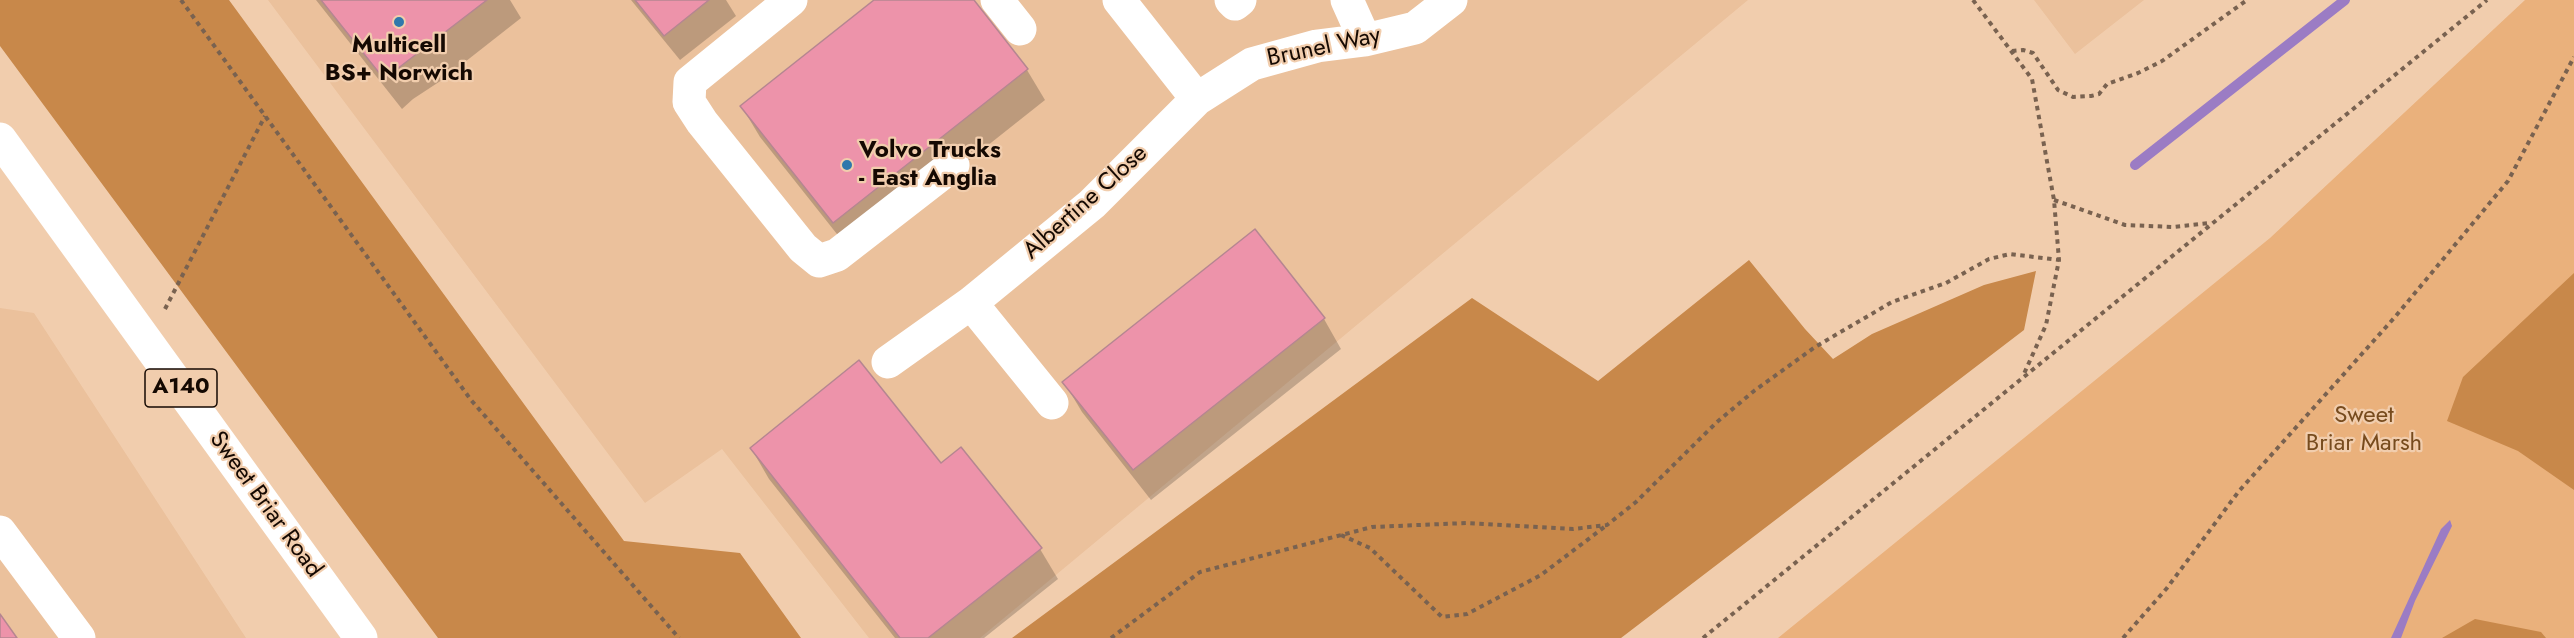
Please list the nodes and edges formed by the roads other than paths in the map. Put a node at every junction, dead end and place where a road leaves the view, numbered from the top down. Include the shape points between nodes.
1 (791, 0) edge
2 (997, 0) edge
3 (1119, 0) edge
4 (1231, 0) edge
5 (1240, 0) edge
6 (1347, 0) edge
7 (1451, 0) edge
8 (1020, 29) dead end
9 (1365, 40) junction
10 (1197, 99) junction
11 (0, 139) edge
12 (954, 165) dead end
13 (971, 303) junction
14 (888, 362) dead end
15 (1052, 403) dead end
16 (0, 531) edge
17 (79, 638) edge
18 (361, 638) edge

1 - 12 main road via 690,82 689,102 803,248 819,261 837,255
2 - 8 main road
3 - 10 main road
4 - 5 main road via 1235,4
6 - 9 main road
7 - 9 main road, Brunel Way via 1415,28
9 - 10 main road, Brunel Way via 1317,46 1252,64
10 - 13 main road, Albertine Close via 1092,204
11 - 18 main road, Sweet Briar Road / A140
13 - 14 main road, Albertine Close
13 - 15 main road
16 - 17 main road

